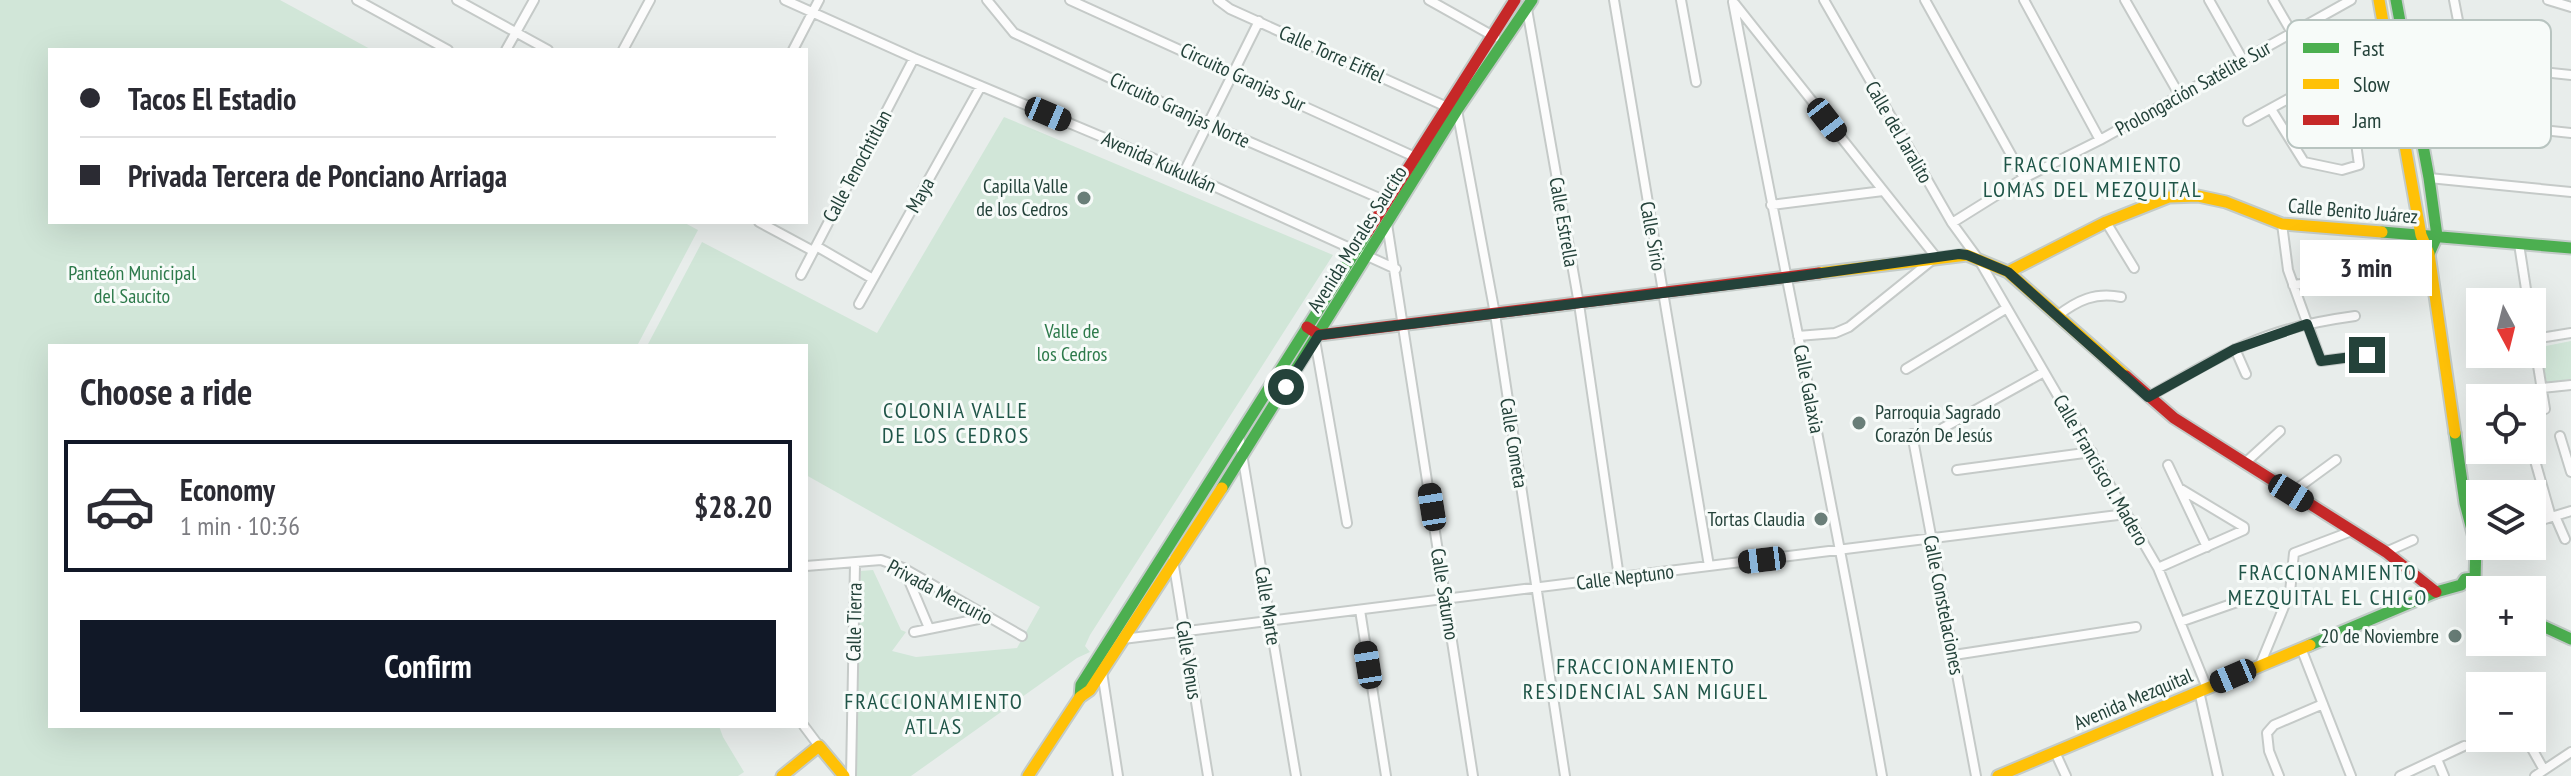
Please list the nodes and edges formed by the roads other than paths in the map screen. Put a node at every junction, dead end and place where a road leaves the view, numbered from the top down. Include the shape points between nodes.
1 (357, 0) edge
2 (457, 0) edge
3 (534, 0) edge
4 (650, 0) edge
5 (785, 0) edge
6 (819, 0) edge
7 (987, 0) edge
8 (1070, 0) edge
9 (1221, 0) edge
10 (1429, 0) edge
11 (1515, 0) edge
12 (1614, 0) edge
13 (1681, 0) edge
14 (1824, 0) edge
15 (1925, 0) edge
16 (2024, 0) edge
17 (2125, 0) edge
18 (2209, 0) edge
19 (2273, 0) edge
20 (2379, 0) edge
21 (2396, 0) edge
22 (2454, 0) edge
23 (2548, 0) edge
24 (1733, 1) edge
25 (2345, 2) edge
26 (1530, 4) edge
27 (2571, 7) edge
28 (811, 13) junction
29 (2313, 20) edge
30 (2383, 20) edge
31 (2400, 20) edge
32 (2458, 20) edge
33 (1259, 21) junction
34 (2287, 24) edge
35 (516, 33) junction
36 (2287, 35) edge
37 (1498, 40) junction
38 (444, 48) edge
39 (507, 48) edge
40 (544, 48) edge
41 (624, 48) edge
42 (794, 48) edge
43 (914, 58) junction
44 (2243, 60) junction
45 (1233, 72) junction
46 (2551, 73) edge
47 (2571, 75) edge
48 (1696, 82) dead end
49 (981, 86) junction
50 (2180, 96) junction
51 (2287, 100) edge
52 (1452, 109) junction
53 (2271, 109) junction
54 (2248, 121) dead end
55 (1206, 123) junction
56 (2551, 131) edge
57 (2571, 133) edge
58 (2287, 135) edge
59 (2100, 140) junction
60 (2295, 148) edge
61 (2357, 148) edge
62 (2405, 148) edge
63 (2424, 148) edge
64 (1415, 157) junction
65 (1184, 172) junction
66 (2024, 178) junction
67 (2429, 178) junction
68 (1883, 191) junction
69 (2571, 192) edge
70 (1386, 201) junction
71 (1771, 205) junction
72 (2106, 222) junction
73 (1387, 223) junction
74 (1952, 223) junction
75 (763, 224) edge
76 (2282, 224) junction
77 (2421, 235) junction
78 (2437, 236) junction
79 (2519, 244) junction
80 (2571, 248) edge
81 (814, 249) junction
82 (1363, 252) junction
83 (2429, 254) junction
84 (1936, 257) junction
85 (1979, 260) junction
86 (2134, 268) dead end
87 (1396, 269) junction
88 (2008, 272) junction
89 (801, 275) dead end
90 (1786, 278) junction
91 (2353, 278) dead end
92 (873, 279) junction
93 (2293, 285) junction
94 (2526, 288) edge
95 (1663, 294) junction
96 (2121, 297) dead end
97 (859, 304) dead end
98 (1579, 304) junction
99 (2007, 308) junction
100 (1495, 314) junction
101 (2057, 316) junction
102 (2355, 316) dead end
103 (2307, 324) junction
104 (1403, 325) junction
105 (1307, 327) junction
106 (2571, 333) edge
107 (1798, 336) junction
108 (2546, 337) edge
109 (1317, 338) junction
110 (2235, 349) junction
111 (2367, 355) dead end
112 (1906, 369) dead end
113 (2044, 372) junction
114 (2246, 374) dead end
115 (2571, 385) edge
116 (2546, 388) edge
117 (2148, 397) junction
118 (1943, 428) dead end
119 (2280, 431) dead end
120 (1912, 434) dead end
121 (1239, 436) junction
122 (2560, 436) dead end
123 (2092, 452) junction
124 (1243, 456) junction
125 (2336, 460) dead end
126 (2245, 463) junction
127 (2536, 464) edge
128 (2168, 465) dead end
129 (1957, 470) dead end
130 (2571, 472) edge
131 (2179, 488) junction
132 (2291, 493) junction
133 (1194, 506) junction
134 (2466, 506) edge
135 (2571, 511) edge
136 (1205, 513) junction
137 (2126, 514) junction
138 (2553, 516) junction
139 (2546, 518) edge
140 (1347, 523) dead end
141 (2352, 531) junction
142 (1932, 538) junction
143 (2565, 539) dead end
144 (2413, 540) dead end
145 (1170, 544) junction
146 (2207, 547) junction
147 (1841, 550) junction
148 (2386, 552) junction
149 (1173, 563) junction
150 (855, 564) junction
151 (808, 566) edge
152 (1709, 566) junction
153 (903, 568) junction
154 (2158, 568) junction
155 (1619, 577) junction
156 (2466, 579) edge
157 (1536, 588) junction
158 (2436, 592) junction
159 (1447, 599) junction
160 (2240, 601) dead end
161 (1360, 610) junction
162 (989, 617) junction
163 (1270, 621) junction
164 (2180, 622) junction
165 (2136, 627) dead end
166 (2546, 627) edge
167 (929, 628) junction
168 (914, 632) dead end
169 (1185, 632) junction
170 (1022, 636) dead end
171 (1123, 639) junction
172 (2571, 639) edge
173 (2301, 648) junction
174 (1954, 655) junction
175 (1099, 656) junction
176 (2260, 665) junction
177 (1102, 672) junction
178 (2203, 689) junction
179 (1080, 697) junction
180 (2323, 704) junction
181 (806, 728) edge
182 (819, 746) junction
183 (2464, 746) dead end
184 (2055, 752) junction
185 (2534, 752) edge
186 (2571, 752) edge
187 (2437, 759) junction
188 (2544, 770) junction
189 (782, 776) edge
190 (844, 776) edge
191 (851, 776) edge
192 (1028, 776) edge
193 (1118, 776) edge
194 (1208, 776) edge
195 (1296, 776) edge
196 (1386, 776) edge
197 (1473, 776) edge
198 (1565, 776) edge
199 (1882, 776) edge
200 (1976, 776) edge
201 (1998, 776) edge
202 (2066, 776) edge
203 (2218, 776) edge
204 (2279, 776) edge
205 (2351, 776) edge
206 (2400, 776) edge
207 (2444, 776) edge
208 (2535, 776) edge

1 - 38 street
2 - 35 street
3 - 35 street
4 - 41 street
5 - 28 street, Avenida Kukulkán
6 - 28 street
7 - 55 street, Circuito Granjas Norte via 1014,33
8 - 45 street, Circuito Granjas Sur
9 - 33 street, Calle Torre Eiffel
10 - 37 street
11 - 37 street, Avenida Morales Saucito
12 - 95 street, Calle Sirio
13 - 48 street
14 - 74 street, Calle del Jaralito
15 - 66 street
16 - 59 street
17 - 50 street
18 - 44 street
19 - 34 street
20 - 30 street
21 - 31 street
22 - 32 street
23 - 27 street
24 - 68 street
24 - 71 street, Calle Galaxia
25 - 29 street, Prolongación Satélite Sur
26 - 37 street, Avenida Morales Saucito
26 - 98 street, Calle Estrella
28 - 42 street
28 - 43 street, Avenida Kukulkán
33 - 45 street
33 - 52 street, Calle Torre Eiffel
35 - 39 street
35 - 40 street
36 - 44 street, Prolongación Satélite Sur
37 - 52 street, Avenida Morales Saucito
43 - 49 street, Avenida Kukulkán
43 - 81 street, Calle Tenochtitlan
44 - 50 street, Prolongación Satélite Sur
45 - 55 street
45 - 64 street, Circuito Granjas Sur
46 - 47 street
49 - 65 street, Avenida Kukulkán
49 - 92 street, Maya
50 - 59 street, Prolongación Satélite Sur
51 - 53 street
52 - 64 street, Avenida Morales Saucito
52 - 73 street, Avenida Morales Saucito
52 - 100 street, Calle Cometa
53 - 54 street
53 - 58 street
55 - 65 street
55 - 70 street, Circuito Granjas Norte
56 - 57 street
59 - 66 street, Prolongación Satélite Sur
60 - 61 street via 2304,162 2342,170 2359,165
62 - 77 street
63 - 67 street
64 - 70 street, Avenida Morales Saucito
65 - 82 street, Avenida Kukulkán
66 - 74 street, Prolongación Satélite Sur
67 - 69 street
67 - 78 street
68 - 71 street
68 - 84 street
70 - 82 street, Avenida Morales Saucito
71 - 90 street, Calle Galaxia
72 - 76 street, Calle Benito Juárez via 2169,197 2198,196
72 - 86 street
72 - 88 street, Calle Benito Juárez
73 - 82 street, Avenida Morales Saucito
73 - 87 street, Calle Saturno
74 - 85 street, Calle del Jaralito
75 - 81 street
76 - 77 street, Calle Benito Juárez
76 - 93 street
77 - 78 street, Calle Benito Juárez
77 - 83 street
78 - 79 street, Calle Benito Juárez
78 - 83 street
79 - 80 street, Calle Benito Juárez
79 - 94 street
81 - 89 street, Calle Tenochtitlan
81 - 92 street
82 - 87 street
82 - 105 street, Avenida Morales Saucito
82 - 109 street, Avenida Morales Saucito
83 - 134 street
84 - 85 street via 1959,254
84 - 90 street
84 - 107 street via 1849,327
85 - 88 street
85 - 99 street, Calle Francisco I. Madero
87 - 104 street, Calle Saturno
88 - 101 street
90 - 95 street
90 - 107 street, Calle Galaxia
91 - 93 street
92 - 97 street, Maya
93 - 103 street
95 - 98 street
95 - 152 street, Calle Sirio
96 - 101 street via 2080,300
98 - 100 street
98 - 155 street, Calle Estrella
99 - 112 street
99 - 113 street, Calle Francisco I. Madero
100 - 104 street
100 - 157 street, Calle Cometa
101 - 117 street
102 - 103 street
103 - 110 street
103 - 111 street via 2321,361
104 - 109 street
104 - 159 street, Calle Saturno
105 - 109 street
105 - 121 street, Avenida Morales Saucito
106 - 108 street
107 - 147 street, Calle Galaxia
109 - 124 street, Avenida Morales Saucito
109 - 140 street
110 - 114 street
110 - 117 street
113 - 118 street
113 - 123 street, Calle Francisco I. Madero
115 - 116 street
117 - 126 street
119 - 126 street
120 - 142 street, Calle Constelaciones
121 - 124 street, Calle Marte
121 - 133 street, Avenida Morales Saucito
122 - 130 street
123 - 129 street
123 - 137 street, Calle Francisco I. Madero
124 - 136 street, Avenida Morales Saucito
124 - 163 street, Calle Marte
125 - 132 street
126 - 132 street
127 - 138 street
128 - 131 street
131 - 146 street
131 - 146 street via 2244,527
132 - 141 street
133 - 136 street
133 - 145 street, Avenida Morales Saucito
135 - 138 street
136 - 149 street, Avenida Morales Saucito
137 - 142 street, Calle Neptuno
137 - 154 street, Calle Francisco I. Madero
138 - 139 street
138 - 143 street
141 - 148 street
141 - 176 street via 2294,553 2290,592
142 - 147 street, Calle Neptuno
142 - 174 street, Calle Constelaciones
144 - 148 street
145 - 149 street, Calle Venus
145 - 175 street, Avenida Morales Saucito
146 - 154 street
147 - 152 street, Calle Neptuno
147 - 199 street, Calle Galaxia
148 - 158 street
149 - 169 street, Calle Venus
149 - 171 street, Avenida Morales Saucito
150 - 151 street, Privada Mercurio
150 - 153 street, Privada Mercurio via 881,560
150 - 191 street, Calle Tierra
152 - 155 street, Calle Neptuno
153 - 162 street, Privada Mercurio
153 - 167 street
154 - 164 street, Calle Francisco I. Madero
155 - 157 street, Calle Neptuno
156 - 158 street, Avenida Mezquital
157 - 159 street, Calle Neptuno
157 - 198 street, Calle Cometa
158 - 173 street, Avenida Mezquital
159 - 161 street, Calle Neptuno
159 - 197 street, Calle Saturno
160 - 164 street
161 - 163 street, Calle Neptuno
161 - 196 street
162 - 167 street
162 - 170 street, Privada Mercurio
163 - 169 street, Calle Neptuno
163 - 195 street, Calle Marte
164 - 178 street, Calle Francisco I. Madero
165 - 174 street
166 - 172 street
167 - 168 street
169 - 171 street, Calle Neptuno
169 - 194 street, Calle Venus
171 - 177 street, Avenida Morales Saucito
173 - 176 street, Avenida Mezquital
173 - 180 street
174 - 200 street, Calle Constelaciones
175 - 177 street
175 - 179 street, Avenida Morales Saucito via 1081,685
176 - 178 street, Avenida Mezquital
177 - 179 street, Avenida Morales Saucito
177 - 193 street
178 - 184 street, Avenida Mezquital
178 - 203 street, Calle Francisco I. Madero
179 - 192 street, Avenida Morales Saucito
180 - 204 street via 2267,733
180 - 205 street
181 - 182 street
182 - 189 street
182 - 190 street
183 - 187 street
184 - 201 street, Avenida Mezquital
184 - 202 street
185 - 188 street
186 - 188 street
187 - 206 street
187 - 207 street
188 - 208 street

